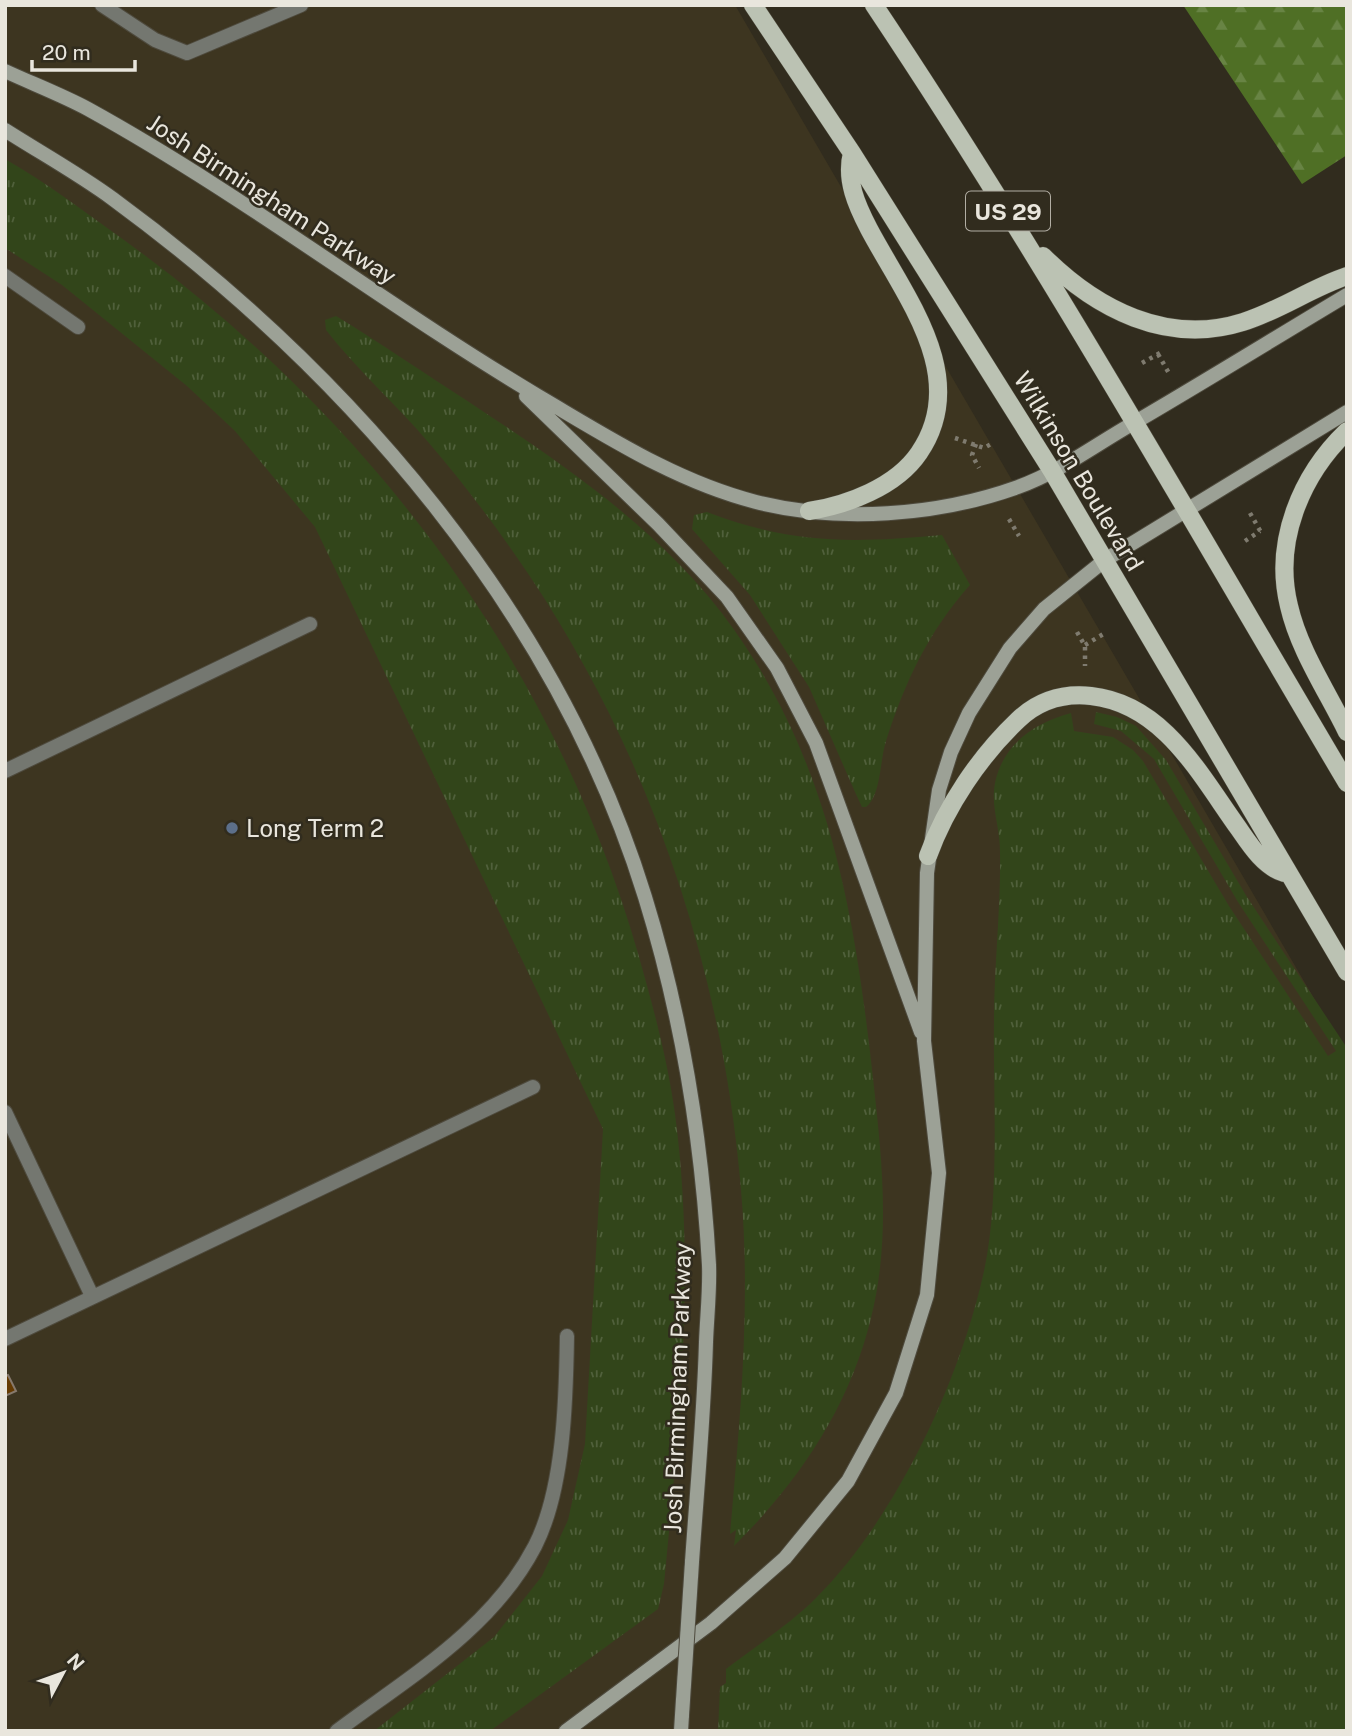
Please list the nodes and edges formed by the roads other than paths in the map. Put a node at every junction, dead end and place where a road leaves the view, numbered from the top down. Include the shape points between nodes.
1 (102, 5) edge
2 (301, 5) edge
3 (752, 5) edge
4 (874, 5) edge
5 (5, 71) edge
6 (5, 130) edge
7 (852, 153) junction
8 (1018, 228) junction
9 (5, 276) edge
10 (1347, 276) edge
11 (1347, 295) edge
12 (78, 327) dead end
13 (507, 377) junction
14 (1347, 412) edge
15 (1136, 421) junction
16 (1347, 431) edge
17 (1052, 471) junction
18 (1189, 510) junction
19 (809, 511) junction
20 (1105, 560) junction
21 (310, 624) dead end
22 (1347, 732) edge
23 (5, 771) edge
24 (1347, 783) edge
25 (928, 856) junction
26 (1287, 873) junction
27 (1347, 972) edge
28 (924, 1041) junction
29 (533, 1087) dead end
30 (5, 1112) edge
31 (92, 1296) junction
32 (567, 1336) dead end
33 (5, 1339) edge
34 (337, 1731) edge
35 (566, 1731) edge
36 (681, 1731) edge

1 - 2 lane via 155,40 187,53
3 - 7 main road, Wilkinson Boulevard
4 - 8 main road, US 29
5 - 13 main road, Josh Birmingham Parkway via 86,108 215,186
6 - 36 main road, Josh Birmingham Parkway, bridge via 110,197 208,273 301,356 388,449 469,552 540,660 599,778 652,921 677,1015 699,1144 709,1270
7 - 17 main road, Wilkinson Boulevard
7 - 19 main road via 849,163 856,202 928,340 940,400 928,438 903,471 854,499
8 - 10 main road via 1056,269 1097,301 1121,314 1174,328 1199,330 1244,322
8 - 15 main road, US 29
9 - 12 lane
11 - 15 main road
13 - 19 main road via 685,479 760,503
13 - 28 main road via 727,597 777,668 816,743
14 - 18 main road
15 - 17 main road
15 - 18 main road, US 29
16 - 22 main road via 1314,471 1297,504 1285,570 1293,621
17 - 19 main road via 1018,487 952,505 875,512
17 - 20 main road, Wilkinson Boulevard
18 - 20 main road
18 - 24 main road, US 29
20 - 25 main road via 1045,609 989,678 951,752 939,790
20 - 26 main road, Wilkinson Boulevard
21 - 23 lane
25 - 26 main road via 948,813 1007,730 1047,701 1084,695 1117,701 1150,718 1180,748 1257,854
25 - 28 main road
26 - 27 main road, Wilkinson Boulevard
28 - 35 main road via 939,1173 927,1295 896,1393 848,1480 785,1559 710,1623
29 - 31 lane
30 - 31 lane
31 - 33 lane
32 - 34 lane via 566,1407 559,1457 536,1544 516,1577 473,1626

